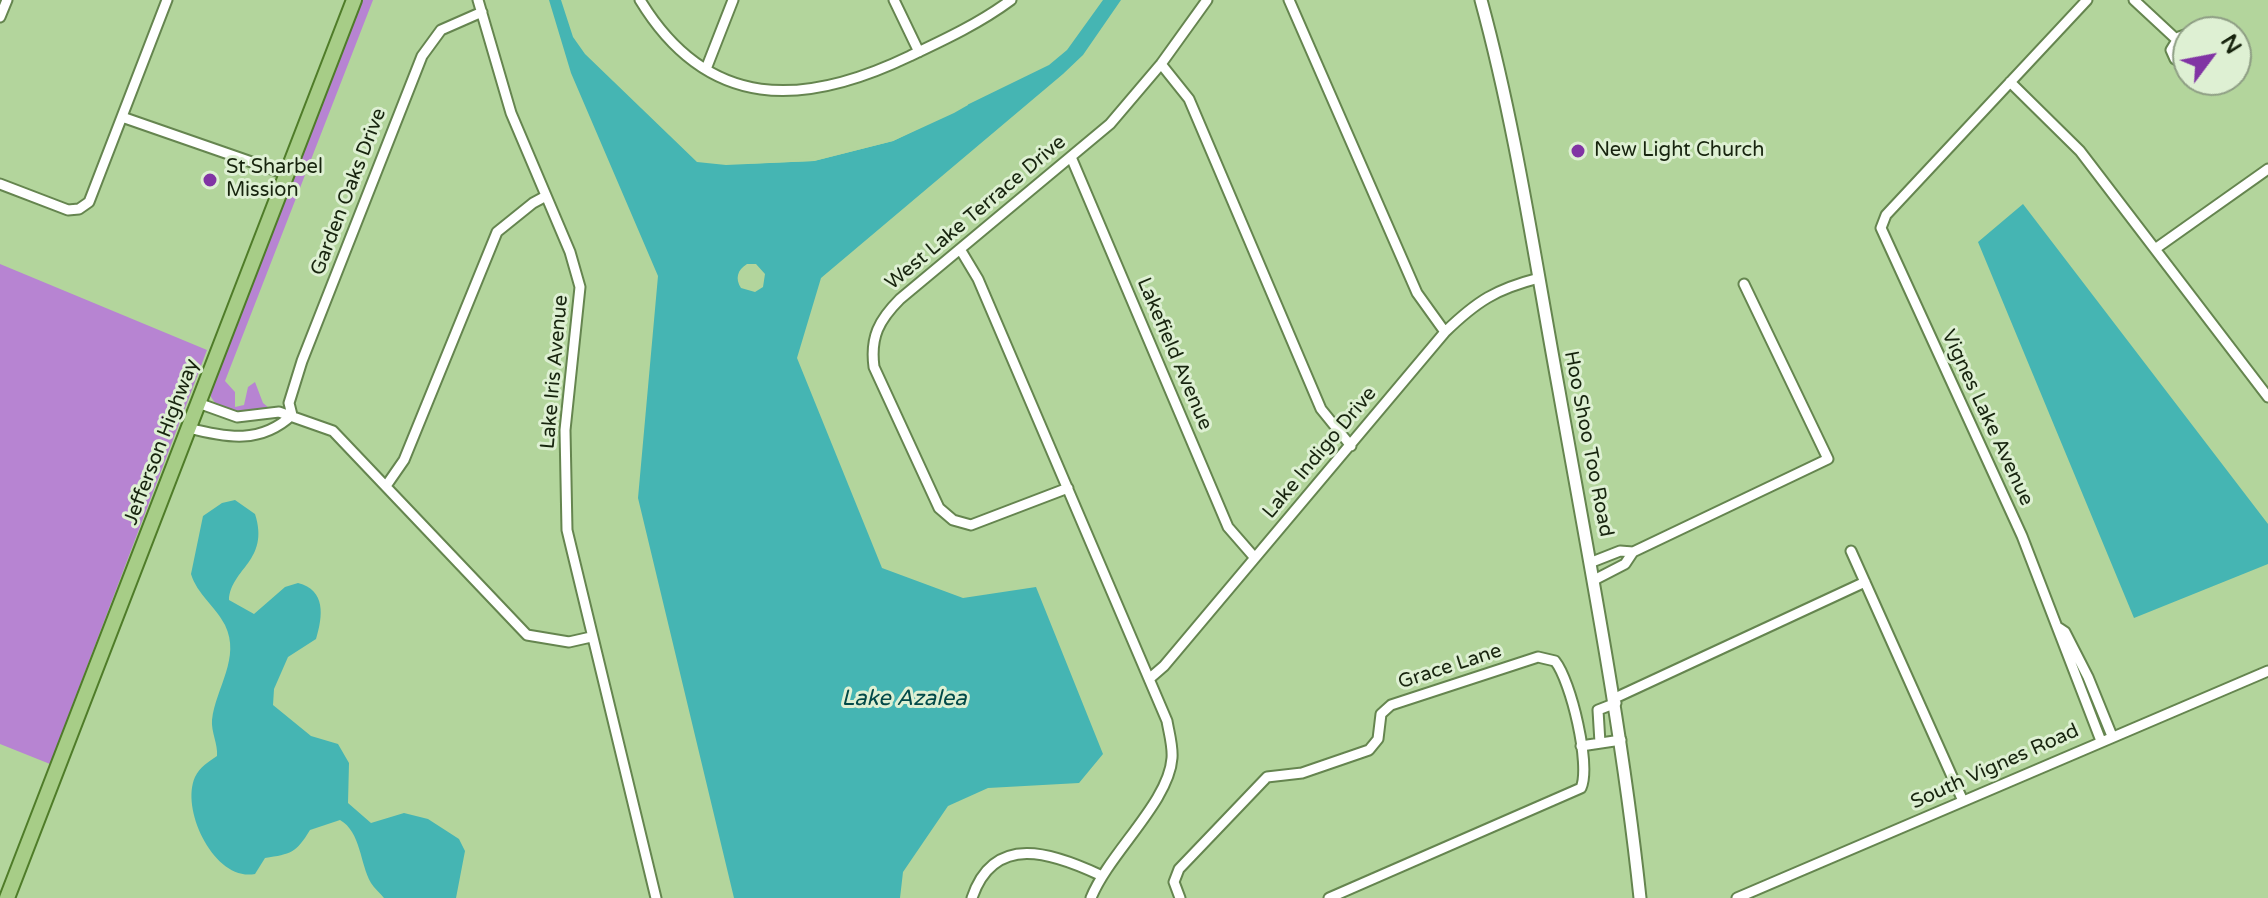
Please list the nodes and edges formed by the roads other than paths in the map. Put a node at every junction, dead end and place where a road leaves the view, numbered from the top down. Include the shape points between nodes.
1 (7, 0) edge
2 (167, 0) edge
3 (354, 0) edge
4 (478, 0) edge
5 (640, 0) edge
6 (733, 0) edge
7 (894, 0) edge
8 (1011, 0) edge
9 (1207, 0) edge
10 (1289, 0) edge
11 (1481, 0) edge
12 (2087, 0) edge
13 (2134, 0) edge
14 (482, 12) junction
15 (0, 17) edge
16 (2172, 35) edge
17 (919, 52) junction
18 (1161, 64) junction
19 (706, 69) junction
20 (2010, 82) junction
21 (122, 117) junction
22 (1071, 157) junction
23 (2268, 169) edge
24 (286, 174) junction
25 (0, 184) edge
26 (546, 196) junction
27 (960, 249) junction
28 (2155, 249) junction
29 (1539, 278) junction
30 (1744, 284) dead end
31 (1445, 332) junction
32 (2268, 397) edge
33 (198, 403) junction
34 (292, 415) junction
35 (189, 428) junction
36 (1351, 446) junction
37 (386, 486) junction
38 (1068, 488) junction
39 (1851, 551) dead end
40 (1633, 552) junction
41 (1255, 558) junction
42 (1592, 562) junction
43 (1596, 579) junction
44 (1865, 582) junction
45 (2059, 628) junction
46 (591, 637) junction
47 (2268, 671) edge
48 (1149, 679) junction
49 (1616, 700) junction
50 (2112, 736) junction
51 (1621, 740) junction
52 (2101, 741) junction
53 (1600, 743) junction
54 (1581, 746) junction
55 (1963, 801) junction
56 (1100, 875) junction
57 (7, 898) edge
58 (656, 898) edge
59 (972, 898) edge
60 (1091, 898) edge
61 (1180, 898) edge
62 (1329, 898) edge
63 (1640, 898) edge
64 (1737, 898) edge

1 - 15 street
2 - 21 street
3 - 24 main road, Jefferson Highway
4 - 14 street, Lake Iris Avenue
5 - 19 street via 665,33
6 - 19 street
7 - 17 street
8 - 17 street via 980,23
9 - 18 street, West Lake Terrace Drive
10 - 31 street via 1417,293
11 - 29 street, Hoo Shoo Too Road
12 - 20 street
13 - 16 street
14 - 26 street, Lake Iris Avenue via 511,113
14 - 34 street, Garden Oaks Drive via 441,30 422,56 302,361 289,403
17 - 19 street via 862,79 819,90 759,90
18 - 22 street, West Lake Terrace Drive via 1121,113
18 - 36 street via 1189,99 1321,409
20 - 28 street via 2073,143
20 - 45 street, Vignes Lake Avenue via 1881,225
21 - 24 street
21 - 25 street via 89,202 79,209 68,210
22 - 27 street, West Lake Terrace Drive
22 - 41 street, Lakefield Avenue via 1228,527
23 - 28 street
24 - 33 main road, Jefferson Highway
26 - 37 street via 497,232 404,460
26 - 46 street, Lake Iris Avenue via 580,287 565,430 567,530
27 - 38 street via 978,279
27 - 38 street, West Lake Terrace Drive via 883,316 871,348 874,367 929,493 953,520 971,525
28 - 32 street
29 - 31 street, Lake Indigo Drive via 1501,288 1472,305
29 - 42 street, Hoo Shoo Too Road
30 - 40 street via 1828,459
31 - 36 street, Lake Indigo Drive
33 - 34 street via 237,417
33 - 35 main road, Jefferson Highway
34 - 35 street via 247,437
34 - 37 street via 333,431
35 - 57 main road, Jefferson Highway
36 - 41 street, Lake Indigo Drive
37 - 46 street via 527,635 569,642
38 - 48 street
39 - 44 street
40 - 42 street via 1620,551
40 - 43 street via 1625,564
41 - 48 street, Lake Indigo Drive
42 - 43 street, Hoo Shoo Too Road
43 - 49 street, Hoo Shoo Too Road
44 - 49 street
44 - 55 street
45 - 50 street, Vignes Lake Avenue via 2088,677
45 - 52 street, Vignes Lake Avenue
46 - 58 street, Lake Iris Avenue
47 - 50 street, South Vignes Road
48 - 56 street via 1167,721 1171,769 1163,790
49 - 51 street, Hoo Shoo Too Road
49 - 53 street via 1598,710
50 - 52 street, South Vignes Road
51 - 53 street
51 - 63 street, Hoo Shoo Too Road
52 - 55 street, South Vignes Road
53 - 54 street
54 - 61 street, Grace Lane via 1561,670 1547,656 1391,705 1381,714 1378,739 1369,750 1263,780 1179,869 1174,882
54 - 62 street, Grace Lane via 1585,778 1578,791
55 - 64 street, South Vignes Road
56 - 59 street via 1038,852 1012,854 988,868
56 - 60 street

